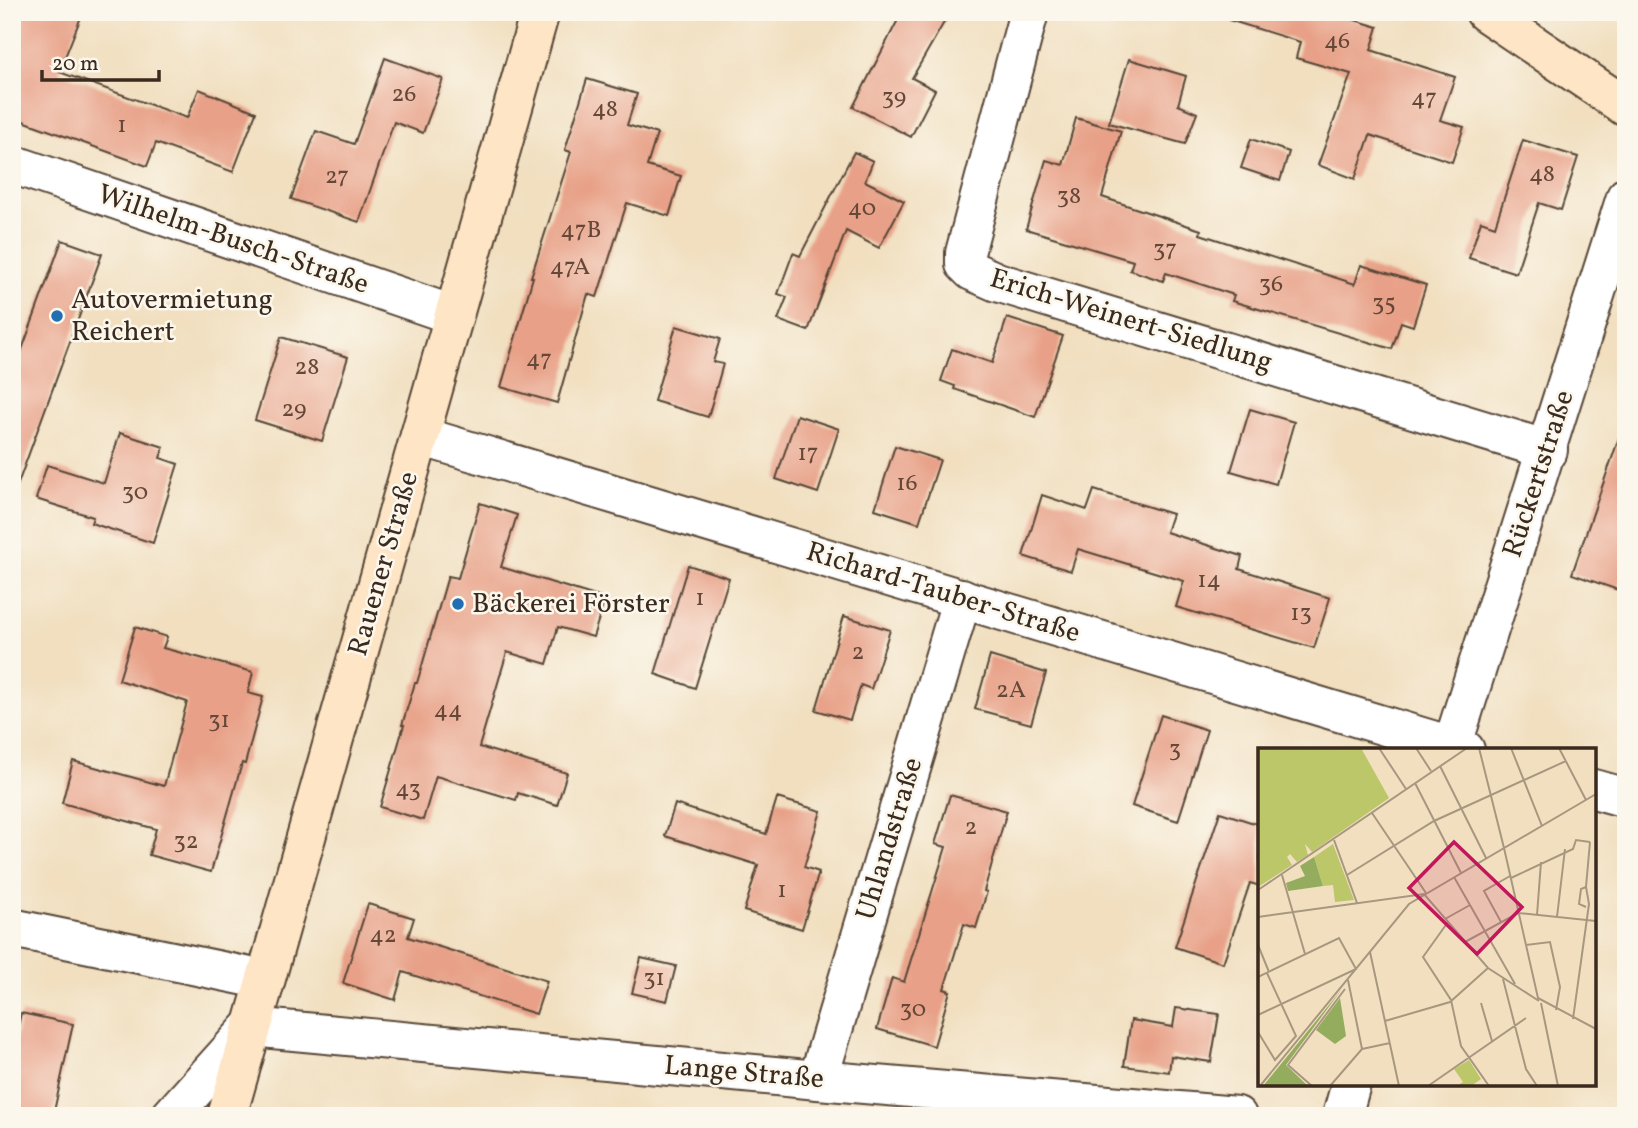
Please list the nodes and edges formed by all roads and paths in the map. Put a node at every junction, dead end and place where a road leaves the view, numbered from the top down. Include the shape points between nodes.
1 (540, 12) edge
2 (1029, 12) edge
3 (1485, 12) edge
4 (1626, 107) edge
5 (12, 164) edge
6 (1626, 197) edge
7 (453, 315) junction
8 (420, 436) junction
9 (1548, 450) junction
10 (962, 598) junction
11 (1453, 748) edge
12 (1456, 748) edge
13 (1596, 790) edge
14 (1626, 798) edge
15 (12, 928) edge
16 (265, 981) junction
17 (251, 1027) junction
18 (818, 1080) junction
19 (1350, 1086) edge
20 (889, 1100) edge
21 (171, 1116) edge
22 (227, 1116) edge
23 (1237, 1116) edge
24 (1342, 1116) edge

1 - 7 main road, Rauener Straße
2 - 9 street, Erich-Weinert-Siedlung via 965,253 965,264 972,271
3 - 4 main road
5 - 7 street, Wilhelm-Busch-Straße
6 - 9 street, Rückertstraße
7 - 8 main road, Rauener Straße
8 - 10 street, Richard-Tauber-Straße
8 - 16 main road, Rauener Straße
9 - 12 street, Rückertstraße
10 - 11 street, Richard-Tauber-Straße
10 - 18 street, Uhlandstraße
13 - 14 street
15 - 16 street
16 - 17 main road, Rauener Straße
17 - 18 street, Lange Straße
17 - 21 street
17 - 22 main road, Rauener Straße
18 - 20 street, Lange Straße
19 - 24 street
20 - 23 street, Lange Straße

